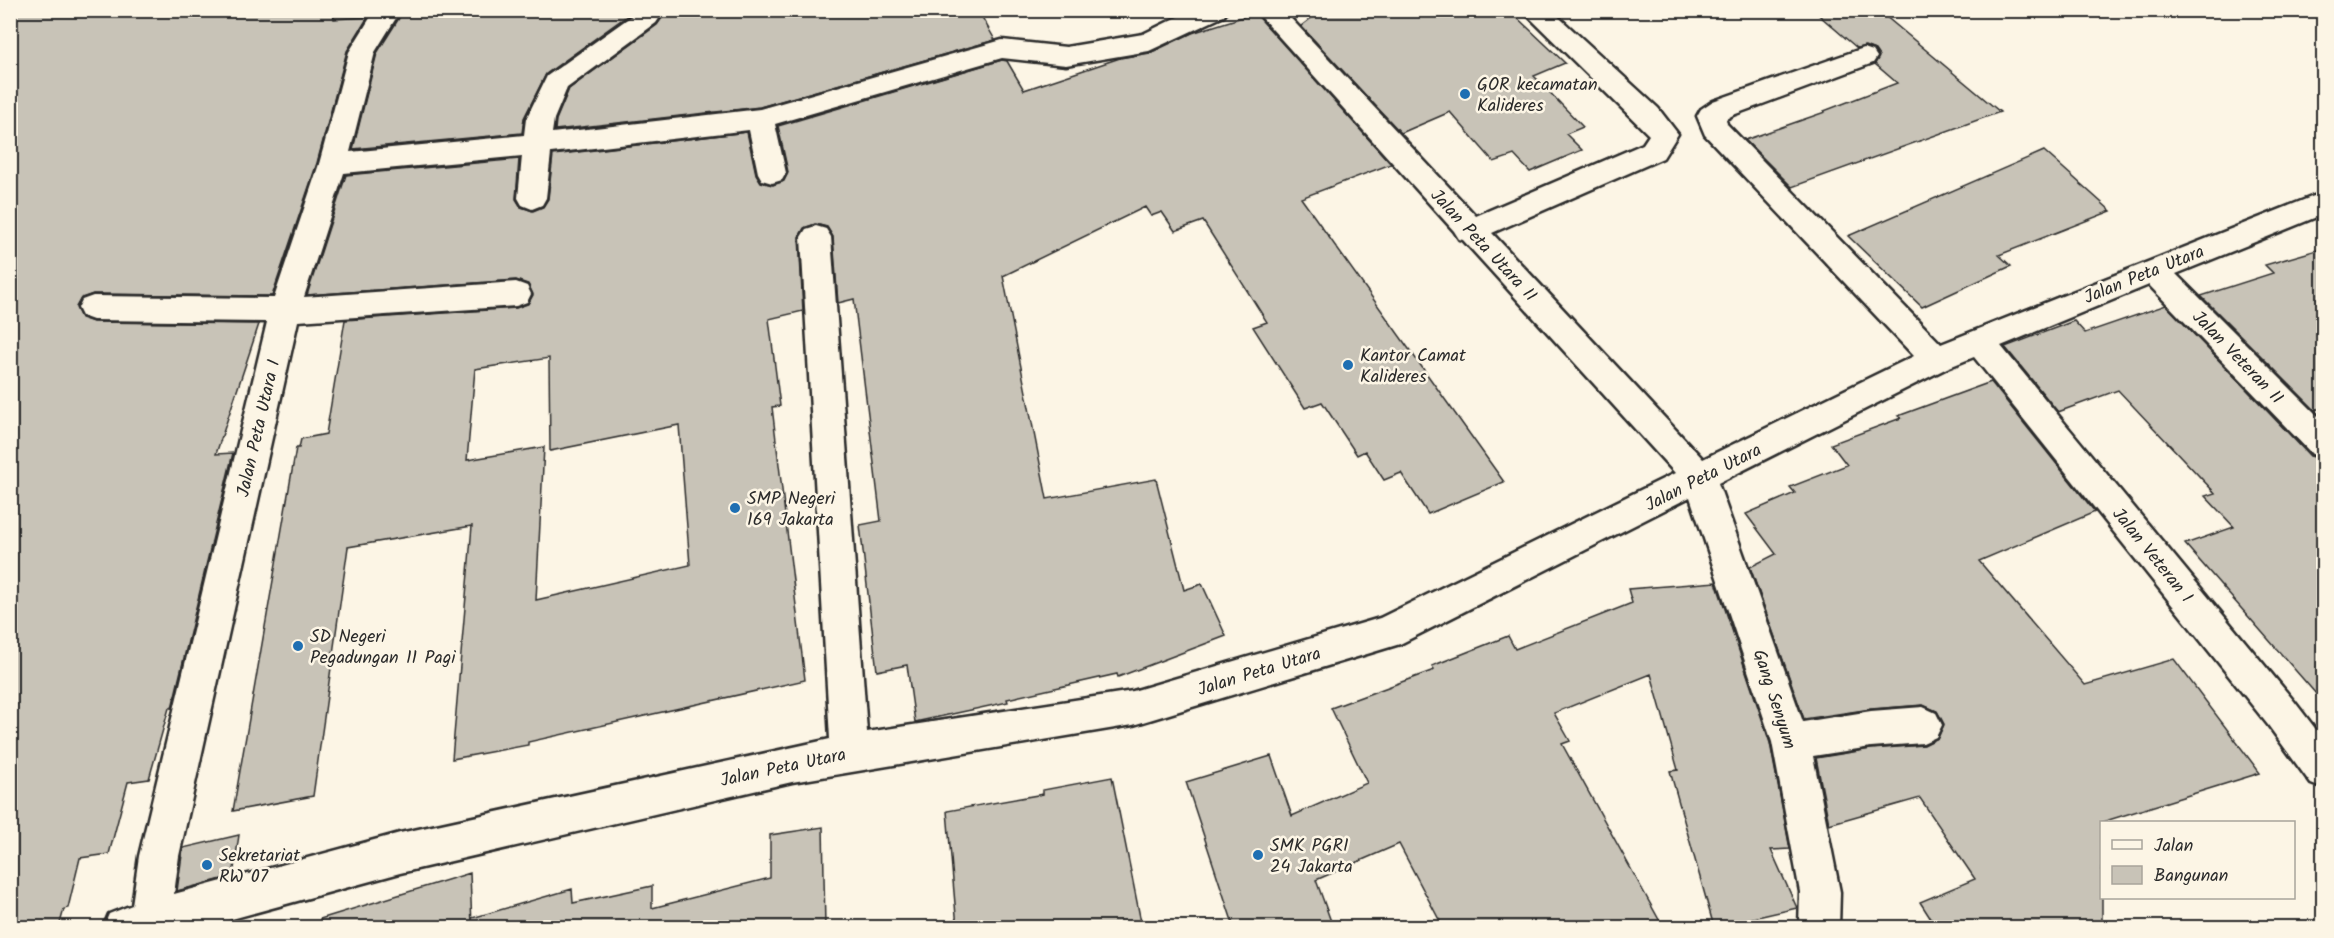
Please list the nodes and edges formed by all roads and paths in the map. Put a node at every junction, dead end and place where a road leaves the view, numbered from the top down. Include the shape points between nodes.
1 (388, 10) edge
2 (1215, 10) edge
3 (1268, 10) edge
4 (1535, 10) edge
5 (647, 17) dead end
6 (1864, 57) dead end
7 (760, 118) junction
8 (539, 144) junction
9 (333, 164) junction
10 (772, 173) dead end
11 (532, 198) dead end
12 (2324, 202) edge
13 (1469, 231) junction
14 (816, 237) dead end
15 (2152, 270) junction
16 (516, 294) dead end
17 (93, 308) dead end
18 (285, 310) junction
19 (1980, 342) junction
20 (1936, 359) junction
21 (2324, 444) edge
22 (1701, 478) junction
23 (1923, 725) dead end
24 (1791, 742) junction
25 (850, 753) junction
26 (2324, 771) edge
27 (137, 924) edge
28 (1819, 927) edge

1 - 9 street, Jalan Peta Utara I via 362,52
2 - 7 street via 1149,42 1066,56 1002,49
3 - 13 street, Jalan Peta Utara II
4 - 13 street via 1664,134 1653,151
5 - 8 street via 556,83 540,119
6 - 20 street via 1723,108 1711,116 1715,128
7 - 8 street
7 - 10 street
8 - 9 street
8 - 11 street
9 - 18 street, Jalan Peta Utara I
12 - 15 street, Jalan Peta Utara
13 - 22 street, Jalan Peta Utara II
14 - 25 street
15 - 19 street, Jalan Peta Utara
15 - 21 street, Jalan Veteran II
16 - 18 street
17 - 18 street
18 - 27 street, Jalan Peta Utara I via 159,856
19 - 20 street, Jalan Peta Utara
19 - 26 street, Jalan Veteran I
20 - 22 street, Jalan Peta Utara
22 - 24 street, Gang Senyum
22 - 25 street, Jalan Peta Utara via 1387,633 1133,708
23 - 24 street
24 - 28 street, Gang Senyum via 1820,892
25 - 27 street, Jalan Peta Utara via 400,853

